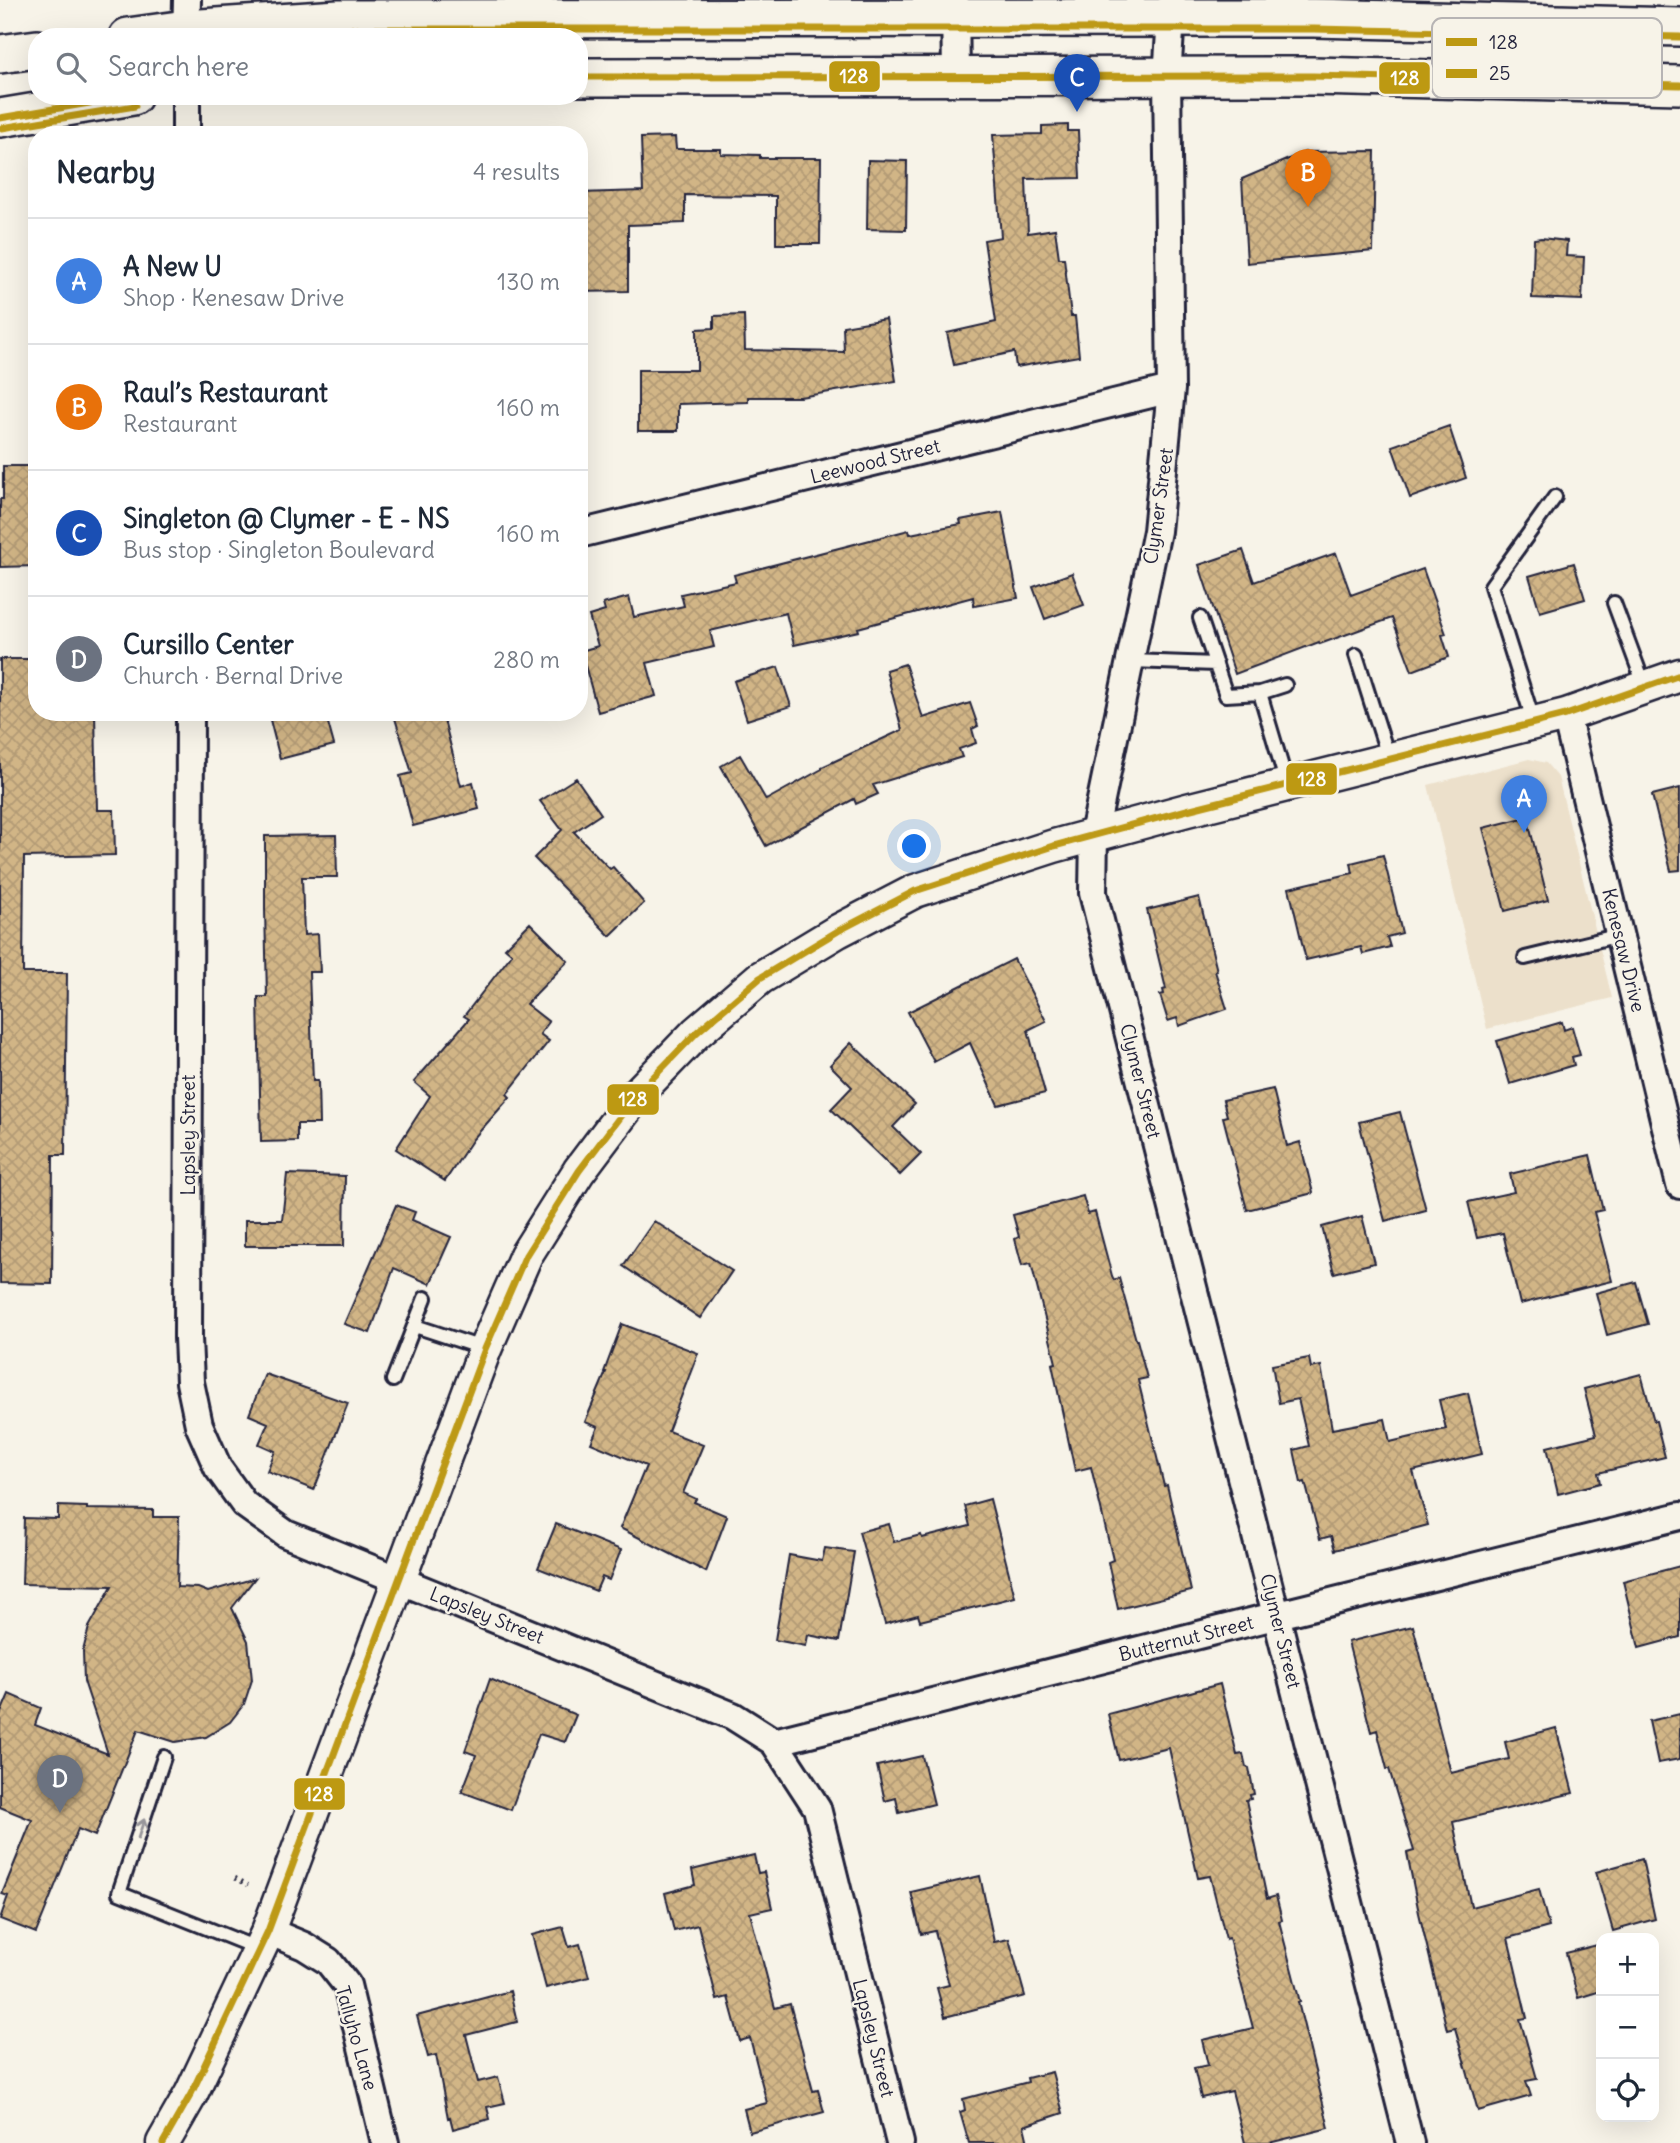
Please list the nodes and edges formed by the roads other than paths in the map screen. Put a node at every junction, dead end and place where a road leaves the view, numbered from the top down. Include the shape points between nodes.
1 (955, 9) edge
2 (1172, 9) edge
3 (1312, 9) edge
4 (1496, 18) edge
5 (186, 22) edge
6 (1662, 26) edge
7 (1680, 27) edge
8 (163, 28) edge
9 (28, 50) edge
10 (0, 54) edge
11 (588, 77) edge
12 (956, 77) junction
13 (1167, 77) junction
14 (1432, 79) edge
15 (1662, 85) edge
16 (1680, 85) edge
17 (79, 105) edge
18 (186, 105) edge
19 (0, 118) edge
20 (187, 126) edge
21 (1171, 388) junction
22 (1555, 497) dead end
23 (588, 532) edge
24 (1614, 603) dead end
25 (1200, 618) dead end
26 (1356, 655) dead end
27 (1130, 661) junction
28 (1216, 664) junction
29 (1680, 675) edge
30 (1285, 685) dead end
31 (1645, 687) junction
32 (1260, 693) junction
33 (1566, 715) junction
34 (190, 721) edge
35 (1534, 723) junction
36 (1389, 759) junction
37 (1287, 785) junction
38 (1094, 834) junction
39 (1621, 934) junction
40 (1525, 958) dead end
41 (1680, 1185) edge
42 (425, 1298) dead end
43 (415, 1326) junction
44 (485, 1349) junction
45 (393, 1380) dead end
46 (1680, 1517) edge
47 (399, 1579) junction
48 (1278, 1615) junction
49 (774, 1742) junction
50 (164, 1757) dead end
51 (264, 1940) junction
52 (163, 2143) edge
53 (385, 2143) edge
54 (900, 2143) edge
55 (1410, 2143) edge

1 - 2 main road
1 - 5 main road
1 - 12 street
2 - 3 main road
2 - 13 street, Clymer Street
3 - 4 main road
5 - 8 main road
6 - 7 main road
9 - 10 main road
11 - 12 main road
12 - 13 main road
13 - 14 main road
13 - 21 street, Clymer Street
15 - 16 main road
17 - 19 main road
18 - 20 street
21 - 23 street, Leewood Street
21 - 27 street, Clymer Street via 1157,531
22 - 35 lane via 1492,586
24 - 31 lane
25 - 28 lane
26 - 36 lane
27 - 28 lane
27 - 38 street, Clymer Street
28 - 32 lane via 1226,695
29 - 31 street
30 - 32 lane
31 - 33 street
32 - 37 lane
33 - 35 street
33 - 39 street, Kenesaw Drive
34 - 47 street, Lapsley Street via 188,1338 190,1382 200,1425 218,1468 244,1503 286,1534
35 - 36 street
36 - 37 street
37 - 38 street
38 - 44 street via 915,891 760,978 696,1032 637,1094 579,1171 526,1255
38 - 48 street, Clymer Street via 1093,893
39 - 40 lane
39 - 41 street, Kenesaw Drive
42 - 43 lane
43 - 44 lane
43 - 45 lane
44 - 47 street
46 - 48 street, Butternut Street
47 - 49 street, Lapsley Street via 733,1716
47 - 51 street
48 - 49 street, Butternut Street
48 - 55 street, Clymer Street
49 - 54 street, Lapsley Street via 817,1808
51 -> 50 lane via 119,1893
51 - 52 street
51 - 53 street, Tallyho Lane via 304,1946 328,1961 346,1985

